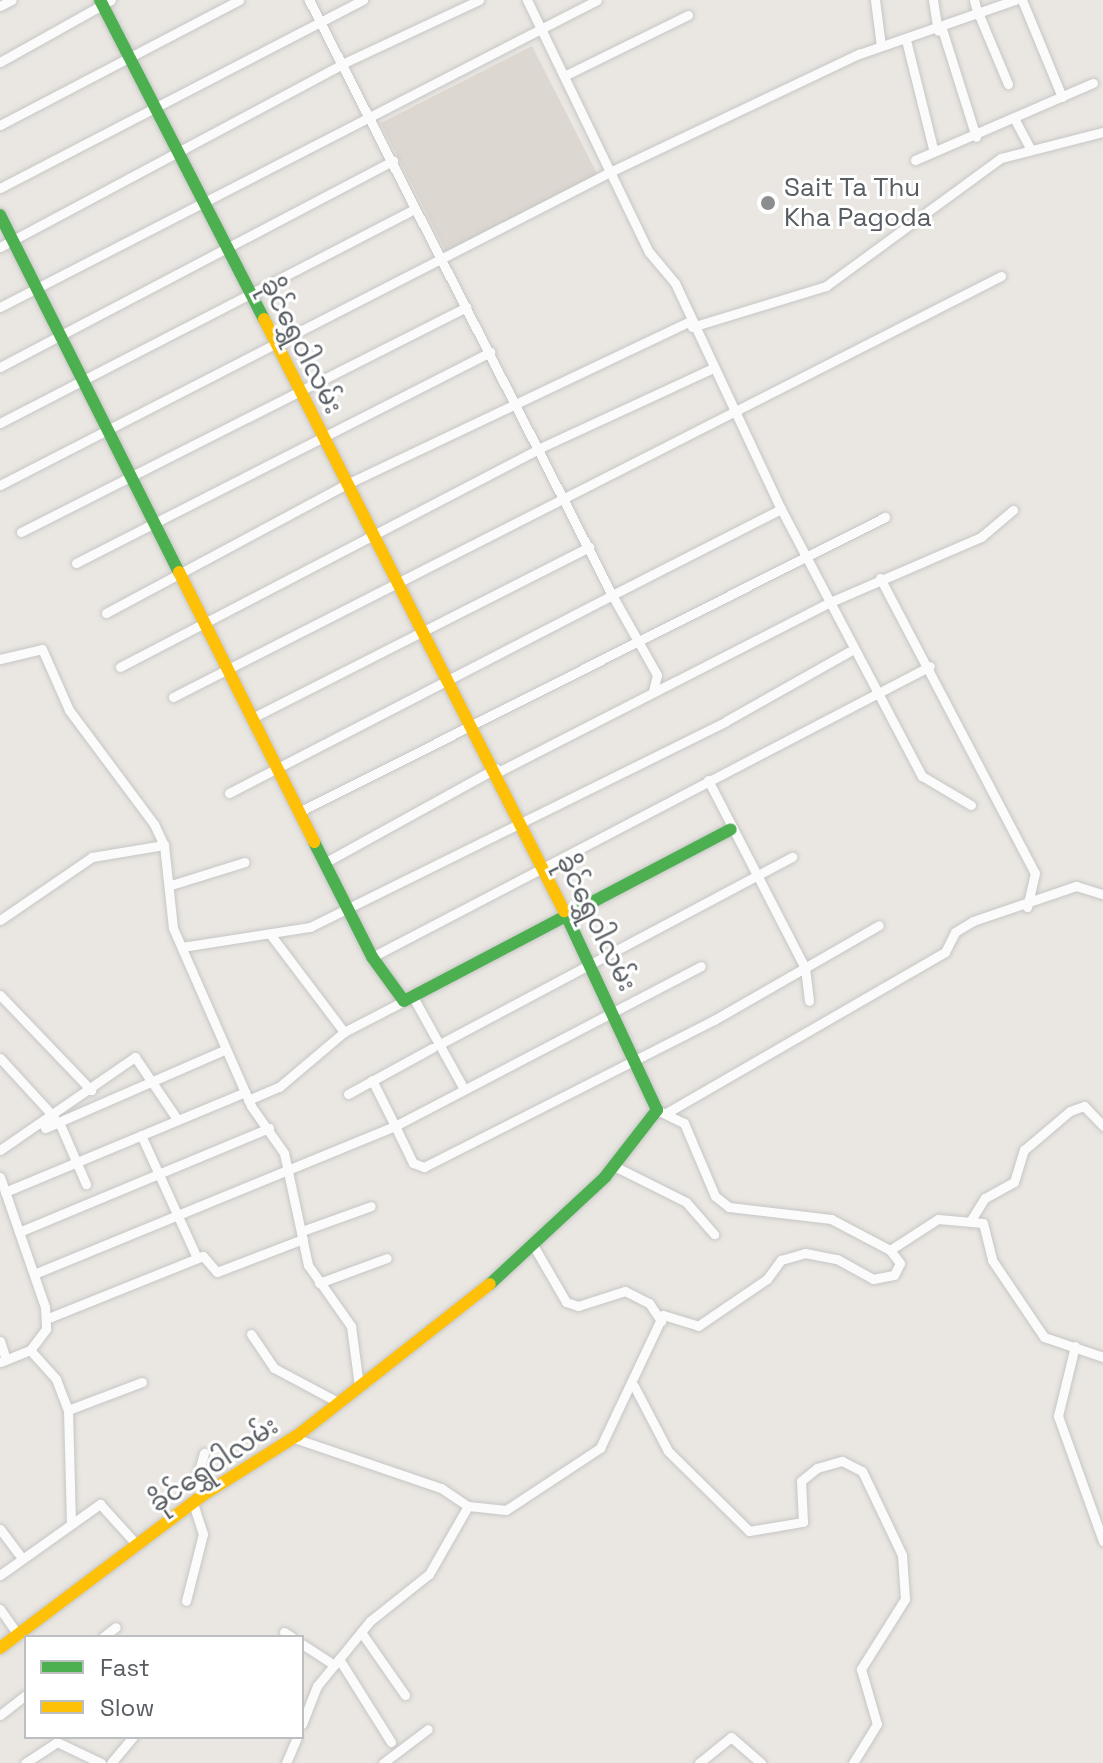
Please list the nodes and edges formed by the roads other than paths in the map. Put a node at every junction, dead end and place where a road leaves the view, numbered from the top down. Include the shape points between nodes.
1 (12, 0) edge
2 (239, 0) edge
3 (309, 0) edge
4 (363, 0) edge
5 (479, 0) edge
6 (527, 0) edge
7 (597, 0) edge
8 (875, 0) edge
9 (933, 0) edge
10 (974, 0) edge
11 (1015, 0) edge
12 (1022, 0) edge
13 (104, 2) edge
14 (0, 6) edge
15 (688, 15) dead end
16 (978, 15) junction
17 (319, 22) junction
18 (940, 30) junction
19 (546, 32) junction
20 (906, 40) junction
21 (881, 46) junction
22 (129, 55) junction
23 (0, 62) edge
24 (344, 63) junction
25 (566, 75) junction
26 (1093, 83) dead end
27 (1008, 84) dead end
28 (1062, 97) junction
29 (153, 105) junction
30 (375, 118) junction
31 (1015, 120) junction
32 (0, 125) edge
33 (1103, 132) edge
34 (976, 137) junction
35 (1030, 148) junction
36 (178, 151) junction
37 (934, 152) junction
38 (915, 160) dead end
39 (393, 161) junction
40 (610, 172) junction
41 (0, 188) edge
42 (205, 204) junction
43 (415, 209) junction
44 (0, 215) edge
45 (13, 241) junction
46 (0, 247) edge
47 (227, 249) junction
48 (440, 259) junction
49 (1001, 276) dead end
50 (37, 288) junction
51 (250, 295) junction
52 (0, 307) edge
53 (466, 307) junction
54 (691, 324) junction
55 (61, 336) junction
56 (275, 345) junction
57 (490, 352) junction
58 (0, 367) edge
59 (711, 369) junction
60 (83, 379) junction
61 (300, 392) junction
62 (517, 402) junction
63 (731, 415) junction
64 (0, 423) edge
65 (109, 431) junction
66 (323, 437) junction
67 (540, 448) junction
68 (132, 477) junction
69 (347, 484) junction
70 (0, 485) edge
71 (562, 495) junction
72 (781, 509) junction
73 (1013, 510) dead end
74 (885, 517) dead end
75 (154, 522) junction
76 (21, 532) dead end
77 (374, 535) junction
78 (589, 547) junction
79 (804, 559) junction
80 (76, 563) dead end
81 (180, 572) junction
82 (880, 578) junction
83 (398, 581) junction
84 (612, 595) junction
85 (828, 603) junction
86 (106, 613) dead end
87 (205, 621) junction
88 (421, 630) junction
89 (636, 639) junction
90 (850, 651) junction
91 (0, 659) edge
92 (930, 666) junction
93 (120, 667) dead end
94 (229, 669) junction
95 (447, 677) junction
96 (653, 691) junction
97 (873, 693) junction
98 (173, 697) dead end
99 (254, 717) junction
100 (471, 723) junction
101 (278, 766) junction
102 (497, 770) junction
103 (708, 780) junction
104 (229, 793) dead end
105 (971, 805) dead end
106 (301, 811) junction
107 (520, 819) junction
108 (731, 829) junction
109 (164, 845) junction
110 (792, 857) dead end
111 (245, 862) dead end
112 (326, 862) junction
113 (543, 864) junction
114 (757, 876) junction
115 (171, 885) junction
116 (1103, 894) edge
117 (1027, 907) junction
118 (348, 909) junction
119 (567, 915) junction
120 (0, 920) edge
121 (879, 925) dead end
122 (270, 934) junction
123 (182, 947) junction
124 (372, 957) junction
125 (590, 963) junction
126 (803, 965) junction
127 (701, 966) dead end
128 (0, 995) edge
129 (409, 999) junction
130 (809, 1001) dead end
131 (613, 1009) junction
132 (344, 1032) junction
133 (436, 1046) junction
134 (224, 1050) junction
135 (635, 1056) junction
136 (0, 1058) edge
137 (372, 1080) junction
138 (157, 1083) junction
139 (464, 1089) junction
140 (91, 1090) junction
141 (348, 1094) dead end
142 (246, 1096) junction
143 (662, 1111) junction
144 (56, 1119) junction
145 (177, 1119) junction
146 (395, 1126) junction
147 (1103, 1126) edge
148 (269, 1128) junction
149 (141, 1135) junction
150 (0, 1150) edge
151 (77, 1162) junction
152 (614, 1166) junction
153 (287, 1171) junction
154 (160, 1173) junction
155 (0, 1177) edge
156 (86, 1184) dead end
157 (5, 1192) junction
158 (371, 1206) dead end
159 (179, 1213) junction
160 (971, 1220) junction
161 (19, 1232) junction
162 (714, 1234) dead end
163 (302, 1235) junction
164 (533, 1245) junction
165 (893, 1254) junction
166 (197, 1258) junction
167 (387, 1258) dead end
168 (34, 1274) junction
169 (319, 1283) junction
170 (46, 1319) junction
171 (661, 1321) junction
172 (251, 1334) dead end
173 (0, 1341) edge
174 (1075, 1346) junction
175 (30, 1350) junction
176 (1103, 1357) edge
177 (3, 1361) edge
178 (142, 1382) dead end
179 (359, 1386) junction
180 (634, 1386) junction
181 (338, 1402) junction
182 (68, 1410) junction
183 (294, 1438) junction
184 (204, 1453) dead end
185 (198, 1499) junction
186 (468, 1506) junction
187 (71, 1521) junction
188 (0, 1529) edge
189 (1103, 1541) edge
190 (137, 1545) junction
191 (22, 1558) junction
192 (0, 1575) edge
193 (186, 1601) dead end
194 (0, 1609) edge
195 (116, 1627) dead end
196 (361, 1632) junction
197 (18, 1635) junction
198 (106, 1635) edge
199 (304, 1645) edge
200 (0, 1648) edge
201 (336, 1662) junction
202 (405, 1695) dead end
203 (24, 1697) edge
204 (0, 1715) edge
205 (304, 1720) edge
206 (428, 1729) dead end
207 (131, 1739) edge
208 (296, 1739) edge
209 (391, 1742) dead end
210 (99, 1762) edge
211 (25, 1763) edge
212 (111, 1763) edge
213 (286, 1763) edge
214 (383, 1763) edge
215 (699, 1763) edge
216 (761, 1763) edge
217 (853, 1763) edge

1 - 14 street
2 - 22 street
3 - 17 street
4 - 17 street
5 - 24 street
6 - 19 street
7 - 19 street
8 - 21 street
9 - 18 street
10 - 16 street
11 - 16 street
12 - 28 street
13 - 22 street, ခိုင်ရွှေဝါလမ်း
13 - 23 street
15 - 25 street
16 - 18 street
16 - 27 street
17 - 24 street
17 - 29 street
18 - 20 street
18 - 34 street
19 - 25 street
19 - 30 street
20 - 21 street
20 - 37 street
21 - 40 street
22 - 29 street, ခိုင်ရွှေဝါလမ်း
22 - 32 street
24 - 30 street
24 - 36 street
25 - 40 street
26 - 28 street
28 - 31 street
29 - 36 street, ခိုင်ရွှေဝါလမ်း
29 - 41 street
30 - 39 street
30 - 42 street
31 - 34 street
31 - 35 street
33 - 35 street
34 - 37 street
35 - 54 street via 1001,158 826,286
36 - 42 street, ခိုင်ရွှေဝါလမ်း
36 - 45 street
37 - 38 street
39 - 43 street
39 - 47 street
40 - 48 street
40 - 54 street
42 - 47 street, ခိုင်ရွှေဝါလမ်း
42 - 50 street
43 - 48 street
43 - 51 street
44 - 45 street
45 - 46 street
45 - 50 street
47 - 51 street, ခိုင်ရွှေဝါလမ်း
47 - 55 street
48 - 53 street
48 - 56 street
49 - 63 street
50 - 52 street
50 - 55 street
51 - 56 street, ခိုင်ရွှေဝါလမ်း
51 - 60 street
53 - 57 street
53 - 61 street
54 - 59 street
54 - 62 street
55 - 58 street
55 - 60 street
56 - 61 street, ခိုင်ရွှေဝါလမ်း
56 - 65 street
57 - 62 street
57 - 66 street
59 - 63 street
59 - 67 street
60 - 64 street
60 - 65 street
61 - 66 street, ခိုင်ရွှေဝါလမ်း
61 - 68 street
62 - 67 street
62 - 69 street
63 - 71 street
63 - 72 street
65 - 68 street
65 - 70 street
66 - 69 street, ခိုင်ရွှေဝါလမ်း
66 - 75 street
67 - 71 street
67 - 77 street
68 - 75 street
68 - 76 street
69 - 77 street, ခိုင်ရွှေဝါလမ်း
69 - 81 street
71 - 78 street
71 - 83 street
72 - 79 street
72 - 84 street
73 - 82 street via 981,537
74 - 79 street
75 - 80 street
75 - 81 street
77 - 83 street, ခိုင်ရွှေဝါလမ်း
77 - 87 street
78 - 84 street
78 - 88 street
79 - 85 street
79 - 89 street
81 - 86 street
81 - 87 street
82 - 85 street
82 - 92 street
83 - 88 street, ခိုင်ရွှေဝါလမ်း
83 - 94 street
84 - 89 street
84 - 95 street
85 - 90 street
85 - 96 street
87 - 93 street
87 - 94 street
88 - 95 street, ခိုင်ရွှေဝါလမ်း
88 - 99 street
89 - 96 street via 657,675
89 - 100 street
90 - 97 street
90 - 107 street via 726,721
91 - 109 street via 42,649 69,710
92 - 97 street
92 - 117 street via 1035,873
94 - 98 street
94 - 99 street
95 - 100 street, ခိုင်ရွှေဝါလမ်း
95 - 101 street
96 - 102 street
97 - 103 street via 783,747
97 - 105 street via 922,776
99 - 101 street
100 - 102 street, ခိုင်ရွှေဝါလမ်း
100 - 106 street
101 - 104 street
101 - 106 street
102 - 107 street, ခိုင်ရွှေဝါလမ်း
102 - 112 street
103 - 108 street
103 - 113 street
106 - 112 street
107 - 113 street, ခိုင်ရွှေဝါလမ်း
107 - 118 street
108 - 114 street
108 - 119 street
109 - 115 street
109 - 120 street via 92,857
110 - 114 street
111 - 115 street
112 - 118 street
113 - 119 street, ခိုင်ရွှေဝါလမ်း
113 - 124 street
114 - 125 street
114 - 126 street
115 - 123 street
116 - 117 street via 1076,886
117 - 143 street via 973,921 955,932 945,952
118 - 122 street via 310,927
118 - 124 street
119 - 125 street, ခိုင်ရွှေဝါလမ်း
119 - 129 street
121 - 126 street
122 - 123 street
122 - 132 street
123 - 134 street
124 - 129 street
125 - 131 street, ခိုင်ရွှေဝါလမ်း
125 - 133 street
126 - 130 street
126 - 135 street via 714,1020
127 - 131 street
128 - 140 street
129 - 132 street
129 - 133 street
131 - 135 street, ခိုင်ရွှေဝါလမ်း
131 - 139 street
132 - 142 street via 279,1087
133 - 137 street
133 - 139 street
134 - 138 street
134 - 142 street
135 - 143 street, ခိုင်ရွှေဝါလမ်း
135 - 146 street via 424,1167 413,1163
136 - 144 street
137 - 141 street
137 - 146 street
138 - 140 street via 135,1057
138 - 144 street
138 - 145 street
139 - 146 street
140 - 144 street
142 - 145 street
142 - 148 street
143 - 152 street, ခိုင်ရွှေဝါလမ်း
143 - 165 street via 691,1134 715,1196 729,1207 831,1219
144 - 150 street
144 - 151 street
145 - 149 street
146 - 153 street
147 - 160 street via 1084,1106 1070,1111 1024,1150 1014,1182 985,1198
148 - 153 street
148 - 154 street
149 - 151 street
149 - 154 street
151 - 156 street
151 - 157 street
152 - 162 street via 686,1202
152 - 164 street, ခိုင်ရွှေဝါလမ်း
153 - 159 street
153 - 163 street
154 - 159 street
154 - 161 street
155 - 157 street
157 - 161 street
158 - 163 street
159 - 166 street
159 - 168 street
160 - 165 street via 938,1219
160 - 174 street via 991,1235 992,1260 1025,1300 1044,1337
161 - 168 street
163 - 166 street via 217,1272
163 - 169 street
164 - 171 street via 566,1302 578,1306 625,1291 649,1303
164 - 179 street, ခိုင်ရွှေဝါလမ်း
165 - 171 street via 894,1275 873,1279 837,1259 805,1253 781,1260 767,1279 698,1326 663,1315
166 - 170 street
167 - 169 street
168 - 170 street
169 - 179 street via 351,1326
170 - 175 street
171 - 180 street
172 - 181 street via 274,1368
173 - 177 street
174 - 176 street
174 - 189 street via 1058,1416
175 - 177 street
175 - 182 street via 56,1379
178 - 182 street
179 - 181 street, ခိုင်ရွှေဝါလမ်း
180 - 186 street via 616,1408 600,1448 581,1465 539,1483 506,1510
180 - 217 street via 668,1451 749,1531 803,1522 801,1481 817,1468 842,1461 862,1471 902,1555 905,1599 861,1669 877,1724
181 - 183 street, ခိုင်ရွှေဝါလမ်း
182 - 187 street
183 - 185 street, ခိုင်ရွှေဝါလမ်း
183 - 186 street via 441,1488
184 - 185 street
185 - 190 street, ခိုင်ရွှေဝါလမ်း
185 - 193 street via 203,1534
186 - 196 street via 429,1574
187 - 190 street via 103,1505
187 - 191 street
188 - 191 street
190 - 197 street, ခိုင်ရွှေဝါလမ်း
191 - 192 street
194 - 197 street
195 - 198 street
196 - 201 street
196 - 202 street
197 - 200 street, ခိုင်ရွှေဝါလမ်း
199 - 201 street
201 - 205 street
201 - 209 street
203 - 204 street
206 - 214 street
207 - 212 street
208 - 213 street
210 - 211 street via 57,1742
215 - 216 street via 731,1737

